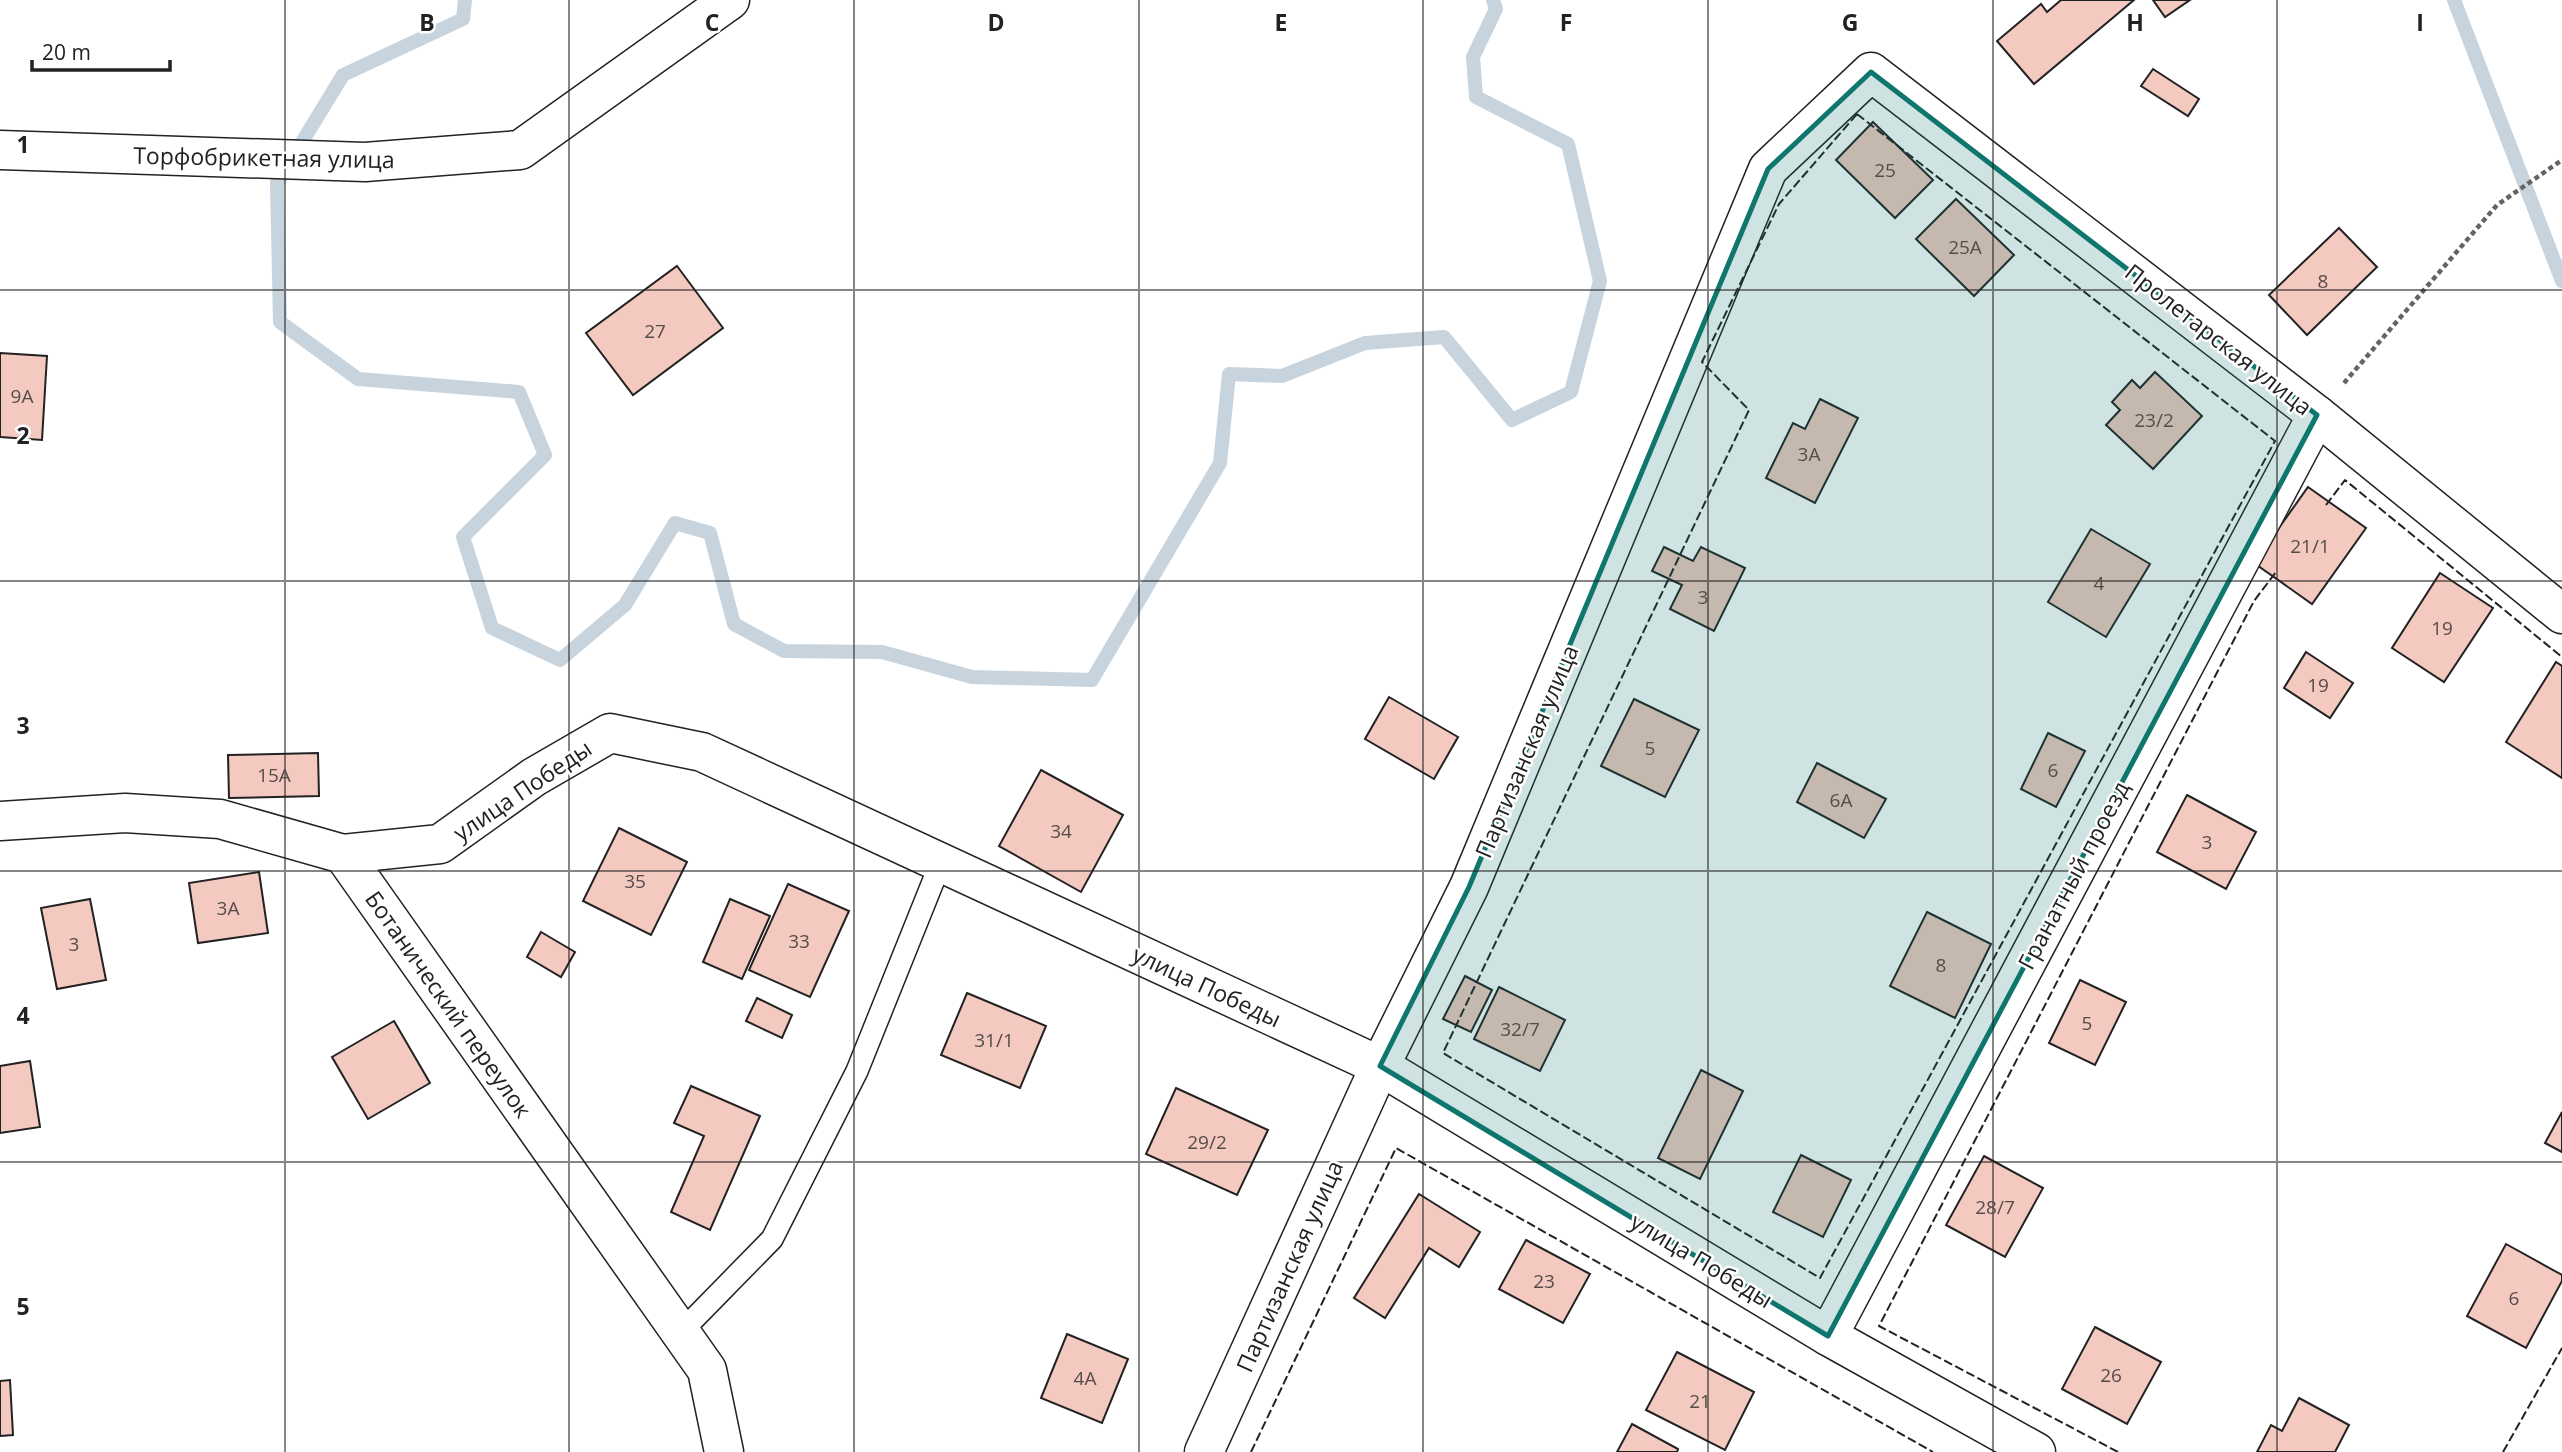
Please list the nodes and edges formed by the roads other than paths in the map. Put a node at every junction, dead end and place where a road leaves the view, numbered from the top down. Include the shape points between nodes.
1 (730, 0) edge
2 (1871, 72) joint
3 (0, 150) edge
4 (2317, 415) junction
5 (2562, 614) edge
6 (0, 821) edge
7 (342, 854) junction
8 (941, 862) junction
9 (1380, 1066) junction
10 (681, 1332) junction
11 (1828, 1336) junction
12 (724, 1452) edge
13 (1204, 1452) edge
14 (2036, 1452) edge

1 - 3 street, Торфобрикетная улица via 520,150 365,162
2 - 4 street, Пролетарская улица
2 - 9 street, Партизанская улица via 1768,169 1469,887
4 - 5 street, Пролетарская улица
4 - 11 street, Гранатный проезд
6 - 7 street via 125,813 220,819
7 - 8 street, улица Победы via 440,845 534,777 610,733 702,751
7 - 10 street, Ботанический переулок
8 - 9 street, улица Победы
8 - 10 lane via 857,1071 772,1239
9 - 11 street, улица Победы
9 - 13 street, Партизанская улица
10 - 12 street, Ботанический переулок via 707,1370
11 - 14 street, улица Победы

